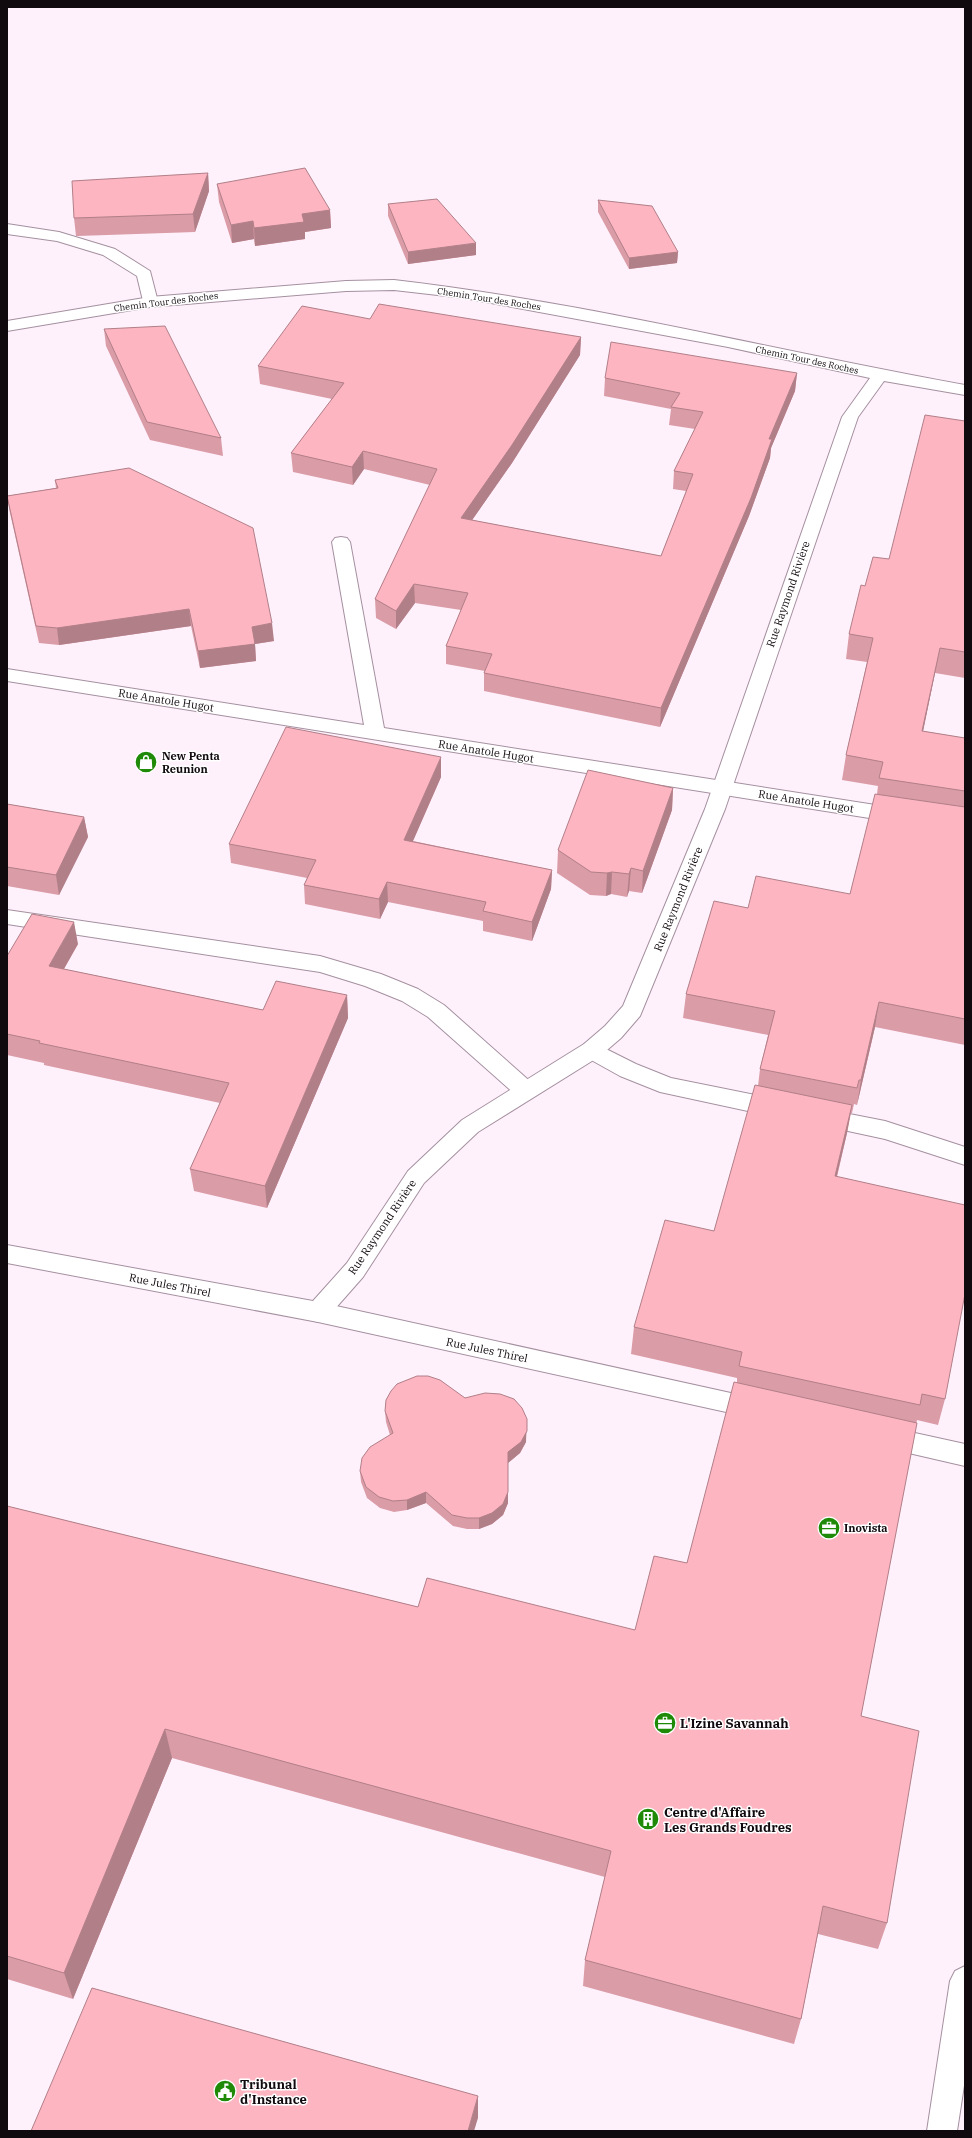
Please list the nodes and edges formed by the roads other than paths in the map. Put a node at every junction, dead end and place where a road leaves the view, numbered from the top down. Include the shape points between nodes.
1 (7, 229) edge
2 (150, 302) junction
3 (7, 326) edge
4 (880, 375) junction
5 (965, 390) edge
6 (340, 542) dead end
7 (7, 675) edge
8 (375, 734) junction
9 (721, 788) junction
10 (918, 818) edge
11 (7, 917) edge
12 (592, 1050) junction
13 (525, 1090) junction
14 (965, 1156) edge
15 (7, 1254) edge
16 (318, 1312) junction
17 (778, 1414) edge
18 (864, 1432) edge
19 (965, 1455) edge
20 (965, 1981) edge
21 (942, 2131) edge

1 - 2 street via 60,237 109,252 144,274
2 - 3 street, Chemin Tour des Roches
2 - 4 street, Chemin Tour des Roches via 346,286 394,285 464,293 728,342
4 - 5 street, Chemin Tour des Roches
4 - 9 street, Rue Raymond Rivière via 850,417
6 - 8 street
7 - 8 street, Rue Anatole Hugot
8 - 9 street, Rue Anatole Hugot
9 - 10 street, Rue Anatole Hugot
9 - 12 street, Rue Raymond Rivière via 632,1010 613,1032
11 - 13 street via 320,964 372,980 410,995 436,1011
12 - 13 street, Rue Raymond Rivière
12 - 14 street via 628,1070 668,1086 885,1130
13 - 16 street, Rue Raymond Rivière via 470,1126 416,1177 355,1270
15 - 16 street, Rue Jules Thirel
16 - 17 street, Rue Jules Thirel
18 - 19 street
20 - 21 street

